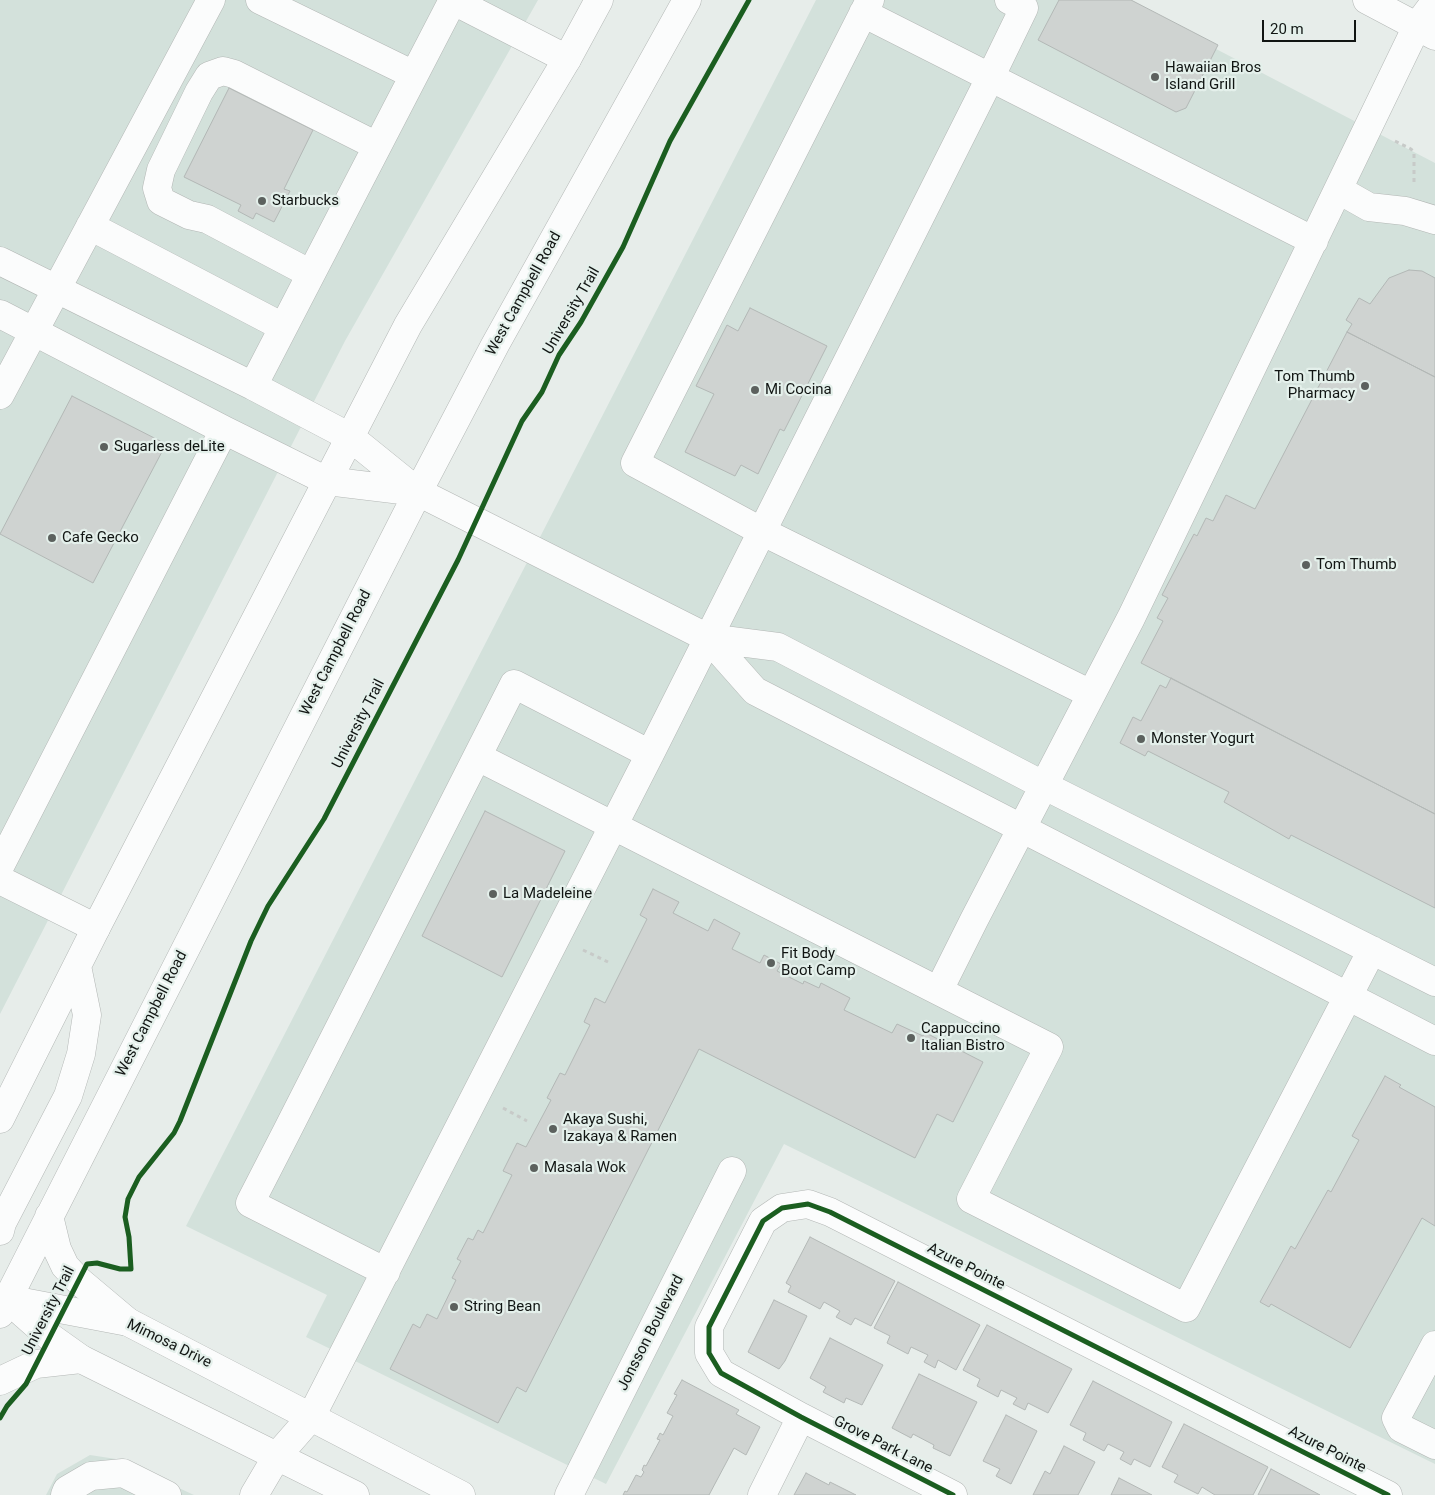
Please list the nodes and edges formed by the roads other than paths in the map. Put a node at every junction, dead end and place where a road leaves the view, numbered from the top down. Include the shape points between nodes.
1 (212, 0) edge
2 (260, 0) edge
3 (452, 0) edge
4 (598, 0) edge
5 (687, 0) edge
6 (1009, 0) edge
7 (1367, 0) edge
8 (1435, 2) edge
9 (866, 6) edge
10 (1424, 21) edge
11 (186, 48) junction
12 (567, 59) junction
13 (234, 74) junction
14 (414, 75) junction
15 (990, 78) junction
16 (377, 146) junction
17 (1339, 190) junction
18 (1435, 220) edge
19 (90, 226) junction
20 (1314, 241) junction
21 (0, 261) edge
22 (311, 274) junction
23 (56, 289) junction
24 (0, 314) edge
25 (283, 327) junction
26 (34, 330) junction
27 (253, 386) junction
28 (0, 395) edge
29 (224, 430) junction
30 (350, 437) junction
31 (327, 481) junction
32 (418, 492) junction
33 (762, 531) junction
34 (708, 638) junction
35 (1091, 694) junction
36 (650, 754) junction
37 (478, 757) junction
38 (1043, 785) junction
39 (612, 826) junction
40 (1022, 828) junction
41 (0, 866) edge
42 (0, 880) edge
43 (96, 928) junction
44 (1372, 950) junction
45 (77, 966) junction
46 (1435, 982) edge
47 (939, 990) junction
48 (1348, 996) junction
49 (1435, 1041) edge
50 (0, 1119) edge
51 (732, 1171) dead end
52 (49, 1216) junction
53 (0, 1231) edge
54 (0, 1248) edge
55 (0, 1270) edge
56 (386, 1272) junction
57 (2, 1304) edge
58 (128, 1322) junction
59 (1435, 1345) edge
60 (81, 1359) junction
61 (0, 1381) edge
62 (311, 1417) junction
63 (801, 1417) junction
64 (1435, 1446) edge
65 (277, 1456) junction
66 (65, 1495) edge
67 (168, 1495) edge
68 (254, 1495) edge
69 (355, 1495) edge
70 (462, 1495) edge
71 (569, 1495) edge
72 (762, 1495) edge
73 (953, 1495) edge
74 (1388, 1495) edge

1 - 11 main road
2 - 14 main road
3 - 12 main road
3 - 14 main road
4 - 12 main road
5 - 32 main road, West Campbell Road via 495,345
6 - 15 main road via 1024,8
7 - 10 main road
8 - 10 main road
9 - 15 main road
9 - 33 main road via 635,463
10 - 17 main road
11 - 13 main road
11 - 19 main road
12 - 30 main road via 408,325
13 - 16 main road
13 - 22 main road via 223,71 209,76 199,92 161,170 157,188 161,201 189,215 207,219
14 - 16 main road
15 - 20 main road
15 - 33 main road
16 - 22 main road
17 - 18 main road via 1369,207 1405,211
17 - 20 main road
19 - 23 main road
19 - 25 main road
20 - 35 main road
21 - 23 main road
22 - 25 main road
23 - 26 main road
23 - 27 main road
24 - 26 main road
25 - 27 main road
26 - 28 main road
26 - 29 main road
27 - 30 main road
29 - 31 main road
29 - 41 main road
30 - 31 main road
30 - 32 main road
31 - 32 main road
31 - 43 main road
32 - 34 main road
32 - 52 main road, West Campbell Road
33 - 34 main road
33 - 35 main road
34 - 36 main road
34 - 38 main road via 778,647
34 - 40 main road via 755,691
35 - 38 main road
36 - 37 main road via 514,684
36 - 39 main road
37 - 39 main road
37 - 56 main road via 250,1202
38 - 40 main road
38 - 44 main road
39 - 47 main road
39 - 56 main road
40 - 47 main road
40 - 48 main road
42 - 43 main road
43 - 45 main road
44 - 46 main road
44 - 48 main road
45 - 50 main road
45 - 53 main road via 87,1015 81,1054 68,1096
47 - 48 main road via 1049,1047 972,1199 1186,1308
48 - 49 main road
51 - 71 main road, Jonsson Boulevard
52 - 54 main road via 28,1238
52 - 57 main road, West Campbell Road
52 - 58 main road via 65,1266
55 - 57 main road
56 - 62 main road
57 - 58 main road, Mimosa Drive
57 - 60 main road
58 - 62 main road, Mimosa Drive
59 - 64 main road via 1396,1418 1401,1428
60 - 61 main road via 36,1364
60 - 65 main road
62 - 65 main road
62 - 70 main road, Mimosa Drive
63 - 72 main road
63 - 73 main road, Grove Park Lane
63 - 74 main road, Azure Pointe via 721,1373 709,1353 709,1327 764,1221 782,1208 808,1204 830,1212
65 - 68 main road
65 - 69 main road
66 - 67 main road via 67,1490 91,1476 123,1473

